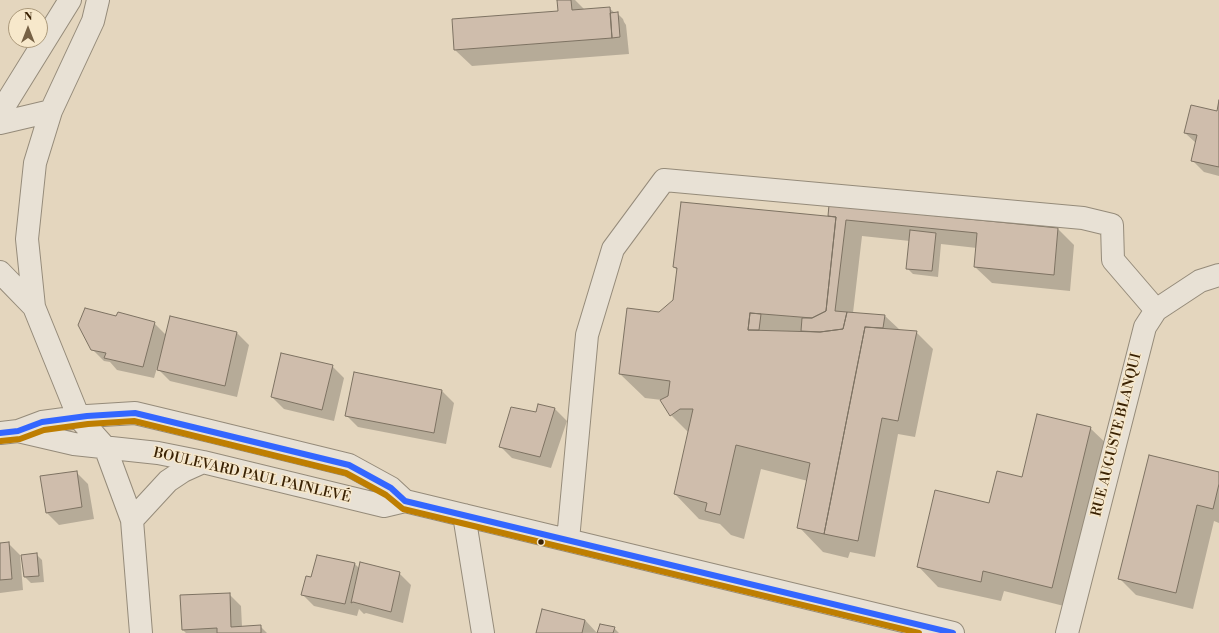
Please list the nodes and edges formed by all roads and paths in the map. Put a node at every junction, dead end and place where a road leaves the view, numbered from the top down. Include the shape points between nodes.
1 (70, 0) edge
2 (98, 0) edge
3 (52, 111) junction
4 (0, 112) edge
5 (0, 123) edge
6 (0, 272) edge
7 (1219, 275) edge
8 (34, 307) junction
9 (1156, 310) junction
10 (79, 418) junction
11 (9, 432) edge
12 (106, 447) junction
13 (203, 462) junction
14 (405, 501) junction
15 (464, 515) junction
16 (132, 520) junction
17 (568, 540) junction
18 (141, 633) edge
19 (483, 633) edge
20 (953, 633) edge
21 (1066, 633) edge

1 - 4 street
2 - 3 street via 93,21
3 - 5 street
3 - 8 street via 35,163 26,240
6 - 8 street
7 - 9 street, RUE AUGUSTE BLANQUI via 1200,281
8 - 10 street
9 - 17 street via 1113,260 1112,225 1083,218 664,180 613,249 587,335
9 - 21 street, RUE AUGUSTE BLANQUI via 1145,327
10 - 11 street, BOULEVARD PAUL PAINLEVÉ via 42,422
10 - 12 street
10 - 14 street, BOULEVARD PAUL PAINLEVÉ via 134,413 349,465 391,488
11 - 12 street, BOULEVARD PAUL PAINLEVÉ
12 - 13 street, BOULEVARD PAUL PAINLEVÉ via 158,453
12 - 16 street
13 - 14 street, BOULEVARD PAUL PAINLEVÉ via 384,506
13 - 16 street via 168,481
14 - 15 street, BOULEVARD PAUL PAINLEVÉ
15 - 17 street, BOULEVARD PAUL PAINLEVÉ
15 - 19 street
16 - 18 street
17 - 20 street, BOULEVARD PAUL PAINLEVÉ

